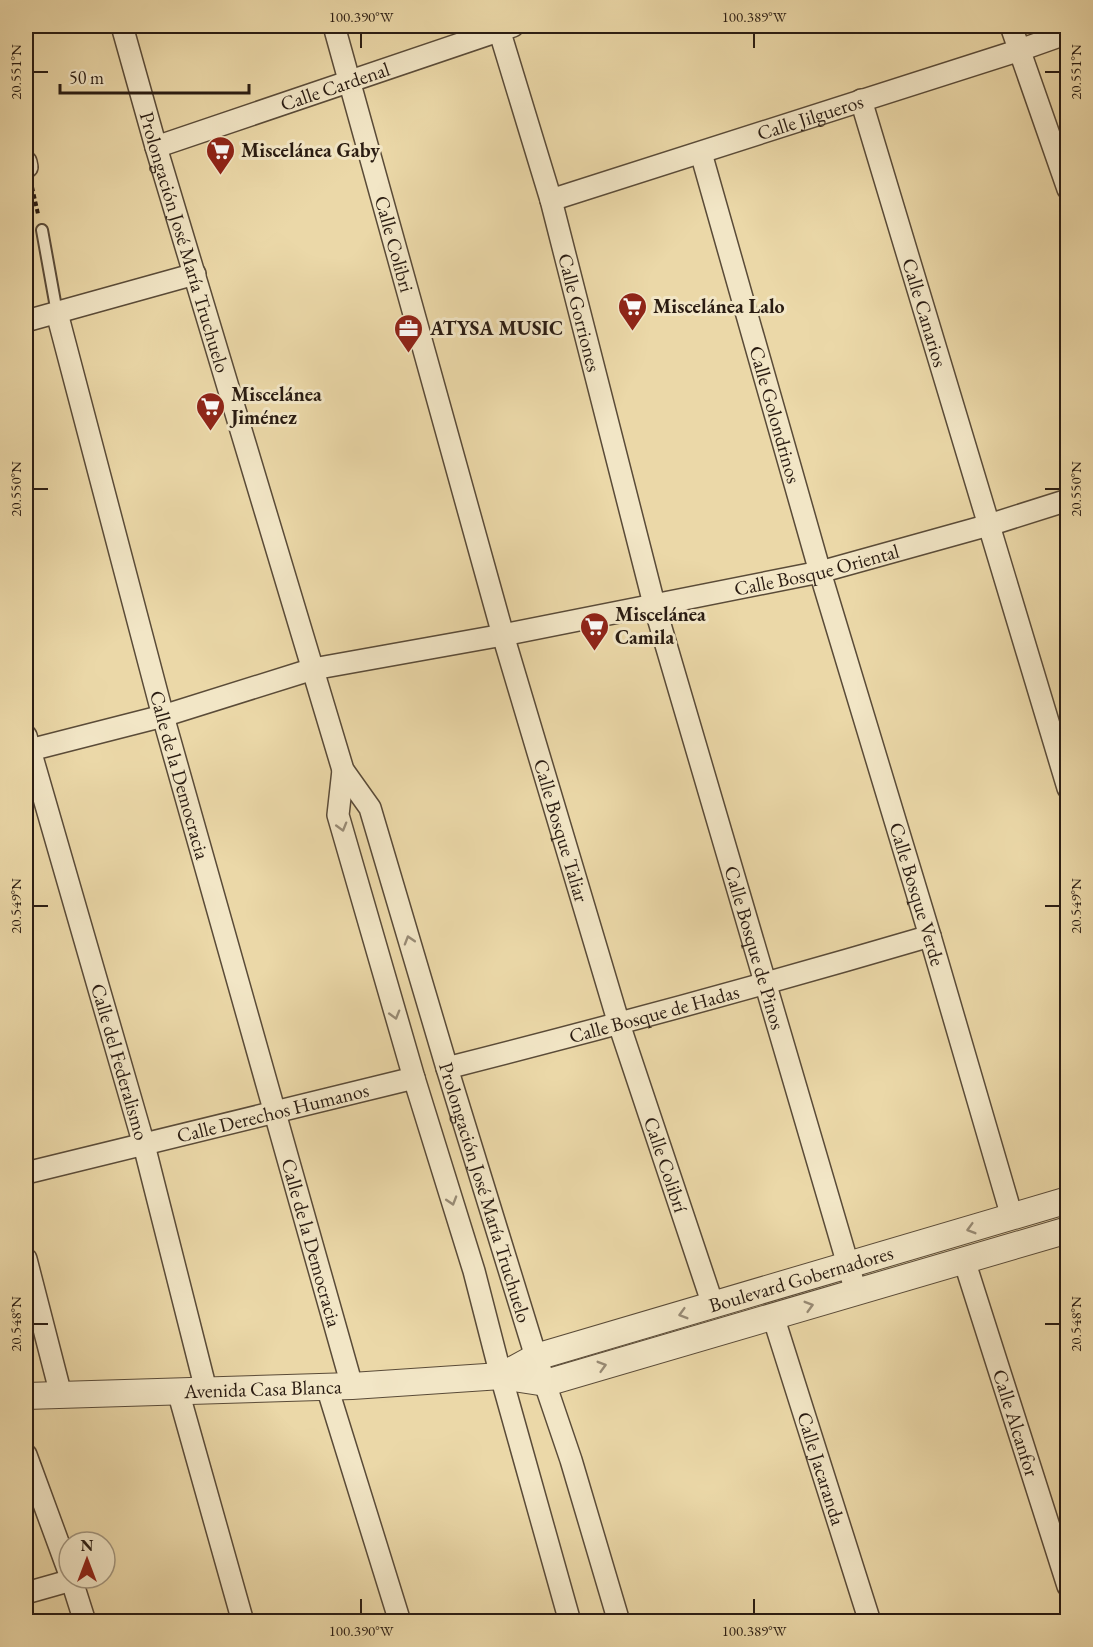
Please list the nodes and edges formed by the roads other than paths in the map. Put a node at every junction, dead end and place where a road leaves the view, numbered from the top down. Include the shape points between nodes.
1 (122, 26) edge
2 (334, 26) edge
3 (1011, 26) edge
4 (504, 27) edge
5 (1068, 33) edge
6 (1020, 50) junction
7 (350, 80) junction
8 (861, 99) junction
9 (156, 147) junction
10 (701, 153) junction
11 (1068, 189) edge
12 (551, 200) junction
13 (42, 230) road end
14 (195, 274) junction
15 (57, 313) junction
16 (26, 321) edge
17 (1068, 500) edge
18 (989, 525) junction
19 (820, 572) junction
20 (654, 604) junction
21 (503, 635) junction
22 (313, 669) junction
23 (163, 717) junction
24 (27, 746) edge
25 (343, 770) junction
26 (1068, 788) edge
27 (930, 936) junction
28 (767, 984) junction
29 (619, 1024) junction
30 (447, 1068) junction
31 (414, 1078) junction
32 (275, 1111) junction
33 (144, 1145) junction
34 (26, 1173) edge
35 (1068, 1200) edge
36 (1012, 1217) junction
37 (1068, 1230) edge
38 (26, 1259) edge
39 (964, 1260) junction
40 (848, 1265) junction
41 (856, 1292) junction
42 (713, 1305) junction
43 (773, 1316) junction
44 (536, 1357) junction
45 (501, 1377) junction
46 (546, 1383) junction
47 (327, 1386) junction
48 (352, 1386) junction
49 (206, 1390) junction
50 (178, 1391) junction
51 (61, 1395) junction
52 (26, 1396) edge
53 (26, 1455) edge
54 (57, 1539) edge
55 (57, 1582) edge
56 (1068, 1586) edge
57 (75, 1590) edge
58 (26, 1593) edge
59 (85, 1622) edge
60 (243, 1622) edge
61 (400, 1622) edge
62 (570, 1622) edge
63 (619, 1622) edge
64 (870, 1622) edge

1 - 9 street, Prolongación José María Truchuelo
2 - 7 street, Calle Colibri
3 - 6 street
4 - 7 street, Calle Cardenal
4 - 12 street, Calle Gorriones
5 - 6 street, Calle Jilgueros
6 - 8 street, Calle Jilgueros
6 - 11 street
7 - 9 street, Calle Cardenal
7 - 21 street, Calle Colibri
8 - 10 street, Calle Jilgueros
8 - 18 street, Calle Canarios
9 - 14 street, Prolongación José María Truchuelo
10 - 12 street, Calle Jilgueros
10 - 19 street, Calle Golondrinos
12 - 20 street, Calle Gorriones
13 - 15 lane, Calle de la Democracia
14 - 15 street
14 - 22 street, Prolongación José María Truchuelo
15 - 16 street
15 - 23 street, Calle de la Democracia
17 - 18 street, Calle Bosque Oriental
18 - 19 street, Calle Bosque Oriental
18 - 26 street, Calle Canarios
19 - 20 street, Calle Bosque Oriental
19 - 27 street, Calle Bosque Verde
20 - 21 street, Calle Bosque Oriental
20 - 28 street, Calle Bosque de Pinos
21 - 22 street, Calle Bosque Oriental
21 - 29 street, Calle Bosque Taliar
22 - 23 street, Calle Bosque Oriental
22 - 25 street, Prolongación José María Truchuelo
23 - 24 street, Calle Bosque Oriental
23 - 32 street, Calle de la Democracia
24 - 33 street, Calle del Federalismo
30 -> 25 street, Prolongación José María Truchuelo via 370,808
25 -> 31 street, Prolongación José María Truchuelo via 338,815
27 - 28 street, Calle Bosque de Hadas
27 - 36 street, Calle Bosque Verde
28 - 29 street, Calle Bosque de Hadas
28 - 40 street, Calle Bosque de Pinos
29 - 30 street, Calle Bosque de Hadas
29 - 42 street, Calle Colibrí
30 - 44 street, Prolongación José María Truchuelo
31 - 32 street, Calle Derechos Humanos
31 -> 45 street, Prolongación José María Truchuelo via 474,1271
32 - 33 street, Calle Derechos Humanos
32 - 48 street, Calle de la Democracia
33 - 34 street, Calle Derechos Humanos
33 - 49 street, Calle del Federalismo
35 - 36 street, Boulevard Gobernadores
36 -> 40 street, Boulevard Gobernadores
37 - 39 street, Boulevard Gobernadores
38 - 51 street
39 - 41 street, Boulevard Gobernadores
39 - 56 street, Calle Alcanfor
40 - 41 street, Calle Bosque de Pinos
40 - 42 street, Boulevard Gobernadores
43 -> 41 street, Boulevard Gobernadores
42 -> 44 street, Boulevard Gobernadores
46 -> 43 street, Boulevard Gobernadores
43 - 64 street, Calle Jacaranda
44 - 45 street, Avenida Casa Blanca
44 - 46 street, Prolongación José María Truchuelo
45 - 46 street, Avenida Casa Blanca
45 - 48 street, Avenida Casa Blanca
45 - 62 street, Prolongación José María Truchuelo
46 - 63 street, Prolongación José María Truchuelo
47 - 48 street, Avenida Casa Blanca
47 - 49 street, Avenida Casa Blanca
47 - 61 street
49 - 50 street, Avenida Casa Blanca
50 - 51 street, Avenida Casa Blanca
50 - 60 street
51 - 52 street, Avenida Casa Blanca
53 - 54 street
55 - 58 street
57 - 59 street

